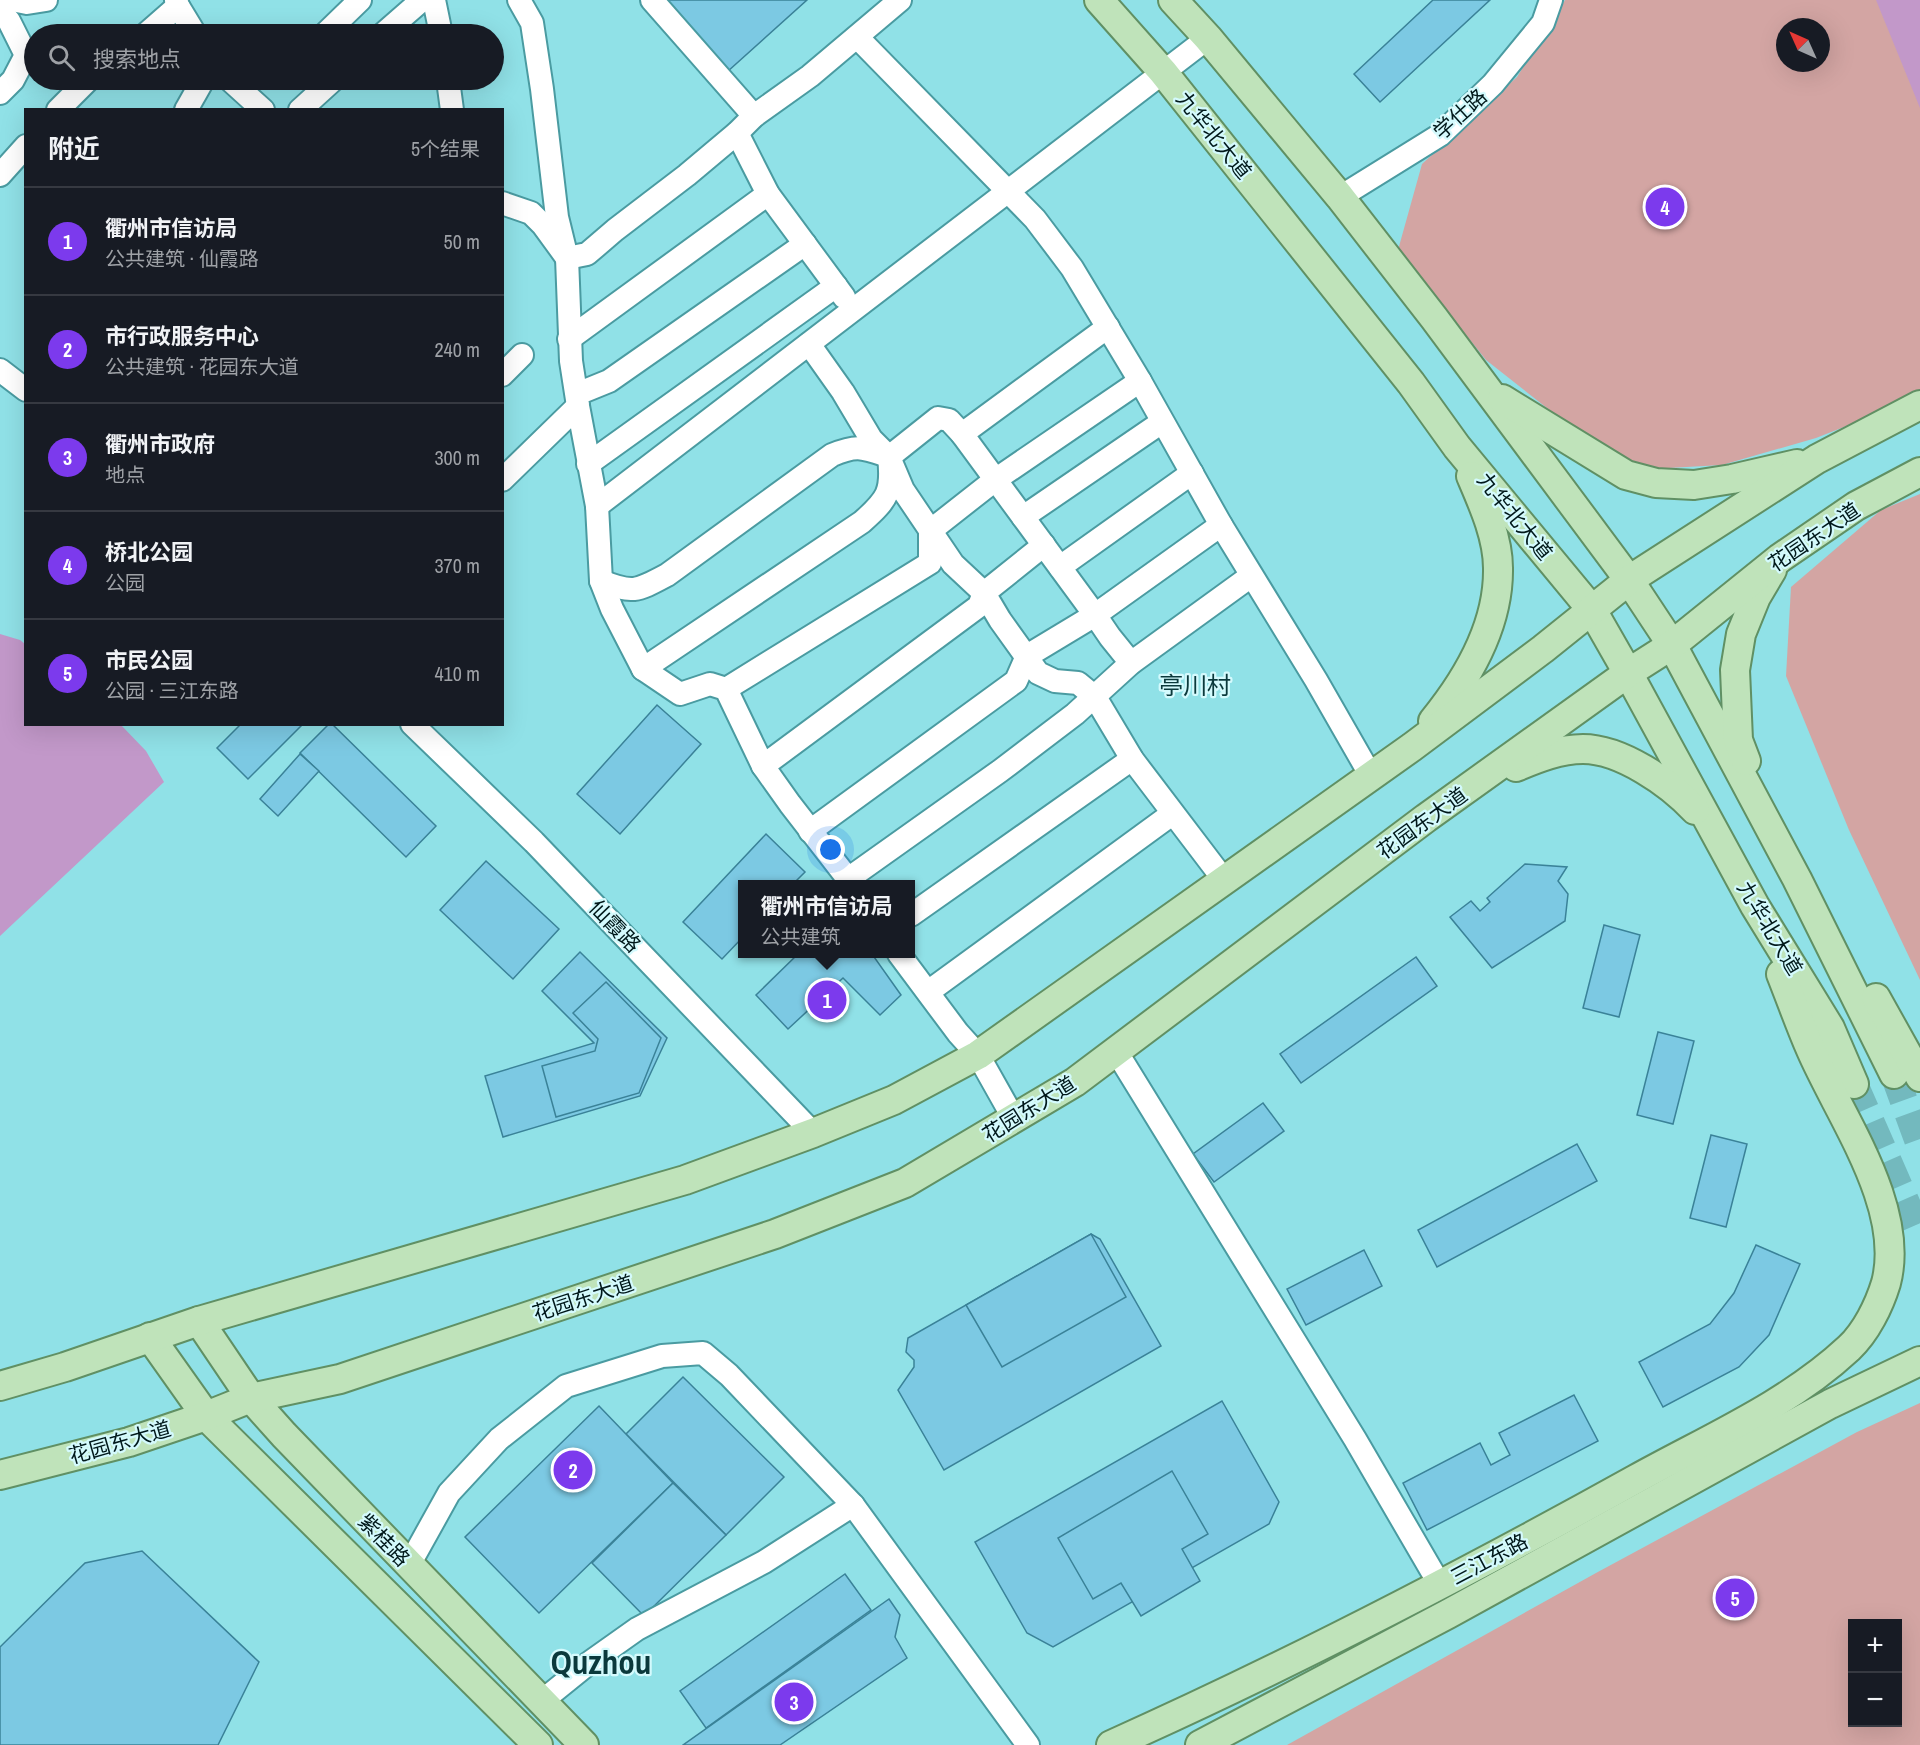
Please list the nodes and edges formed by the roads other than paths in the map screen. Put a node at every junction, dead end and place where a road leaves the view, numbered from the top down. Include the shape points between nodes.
1 (12, 0) edge
2 (46, 0) edge
3 (360, 0) edge
4 (422, 0) edge
5 (434, 0) edge
6 (519, 0) edge
7 (652, 0) edge
8 (900, 0) edge
9 (1099, 0) edge
10 (1173, 0) edge
11 (1551, 0) edge
12 (177, 3) edge
13 (0, 10) edge
14 (156, 24) edge
15 (189, 24) edge
16 (335, 24) edge
17 (394, 24) edge
18 (439, 24) edge
19 (857, 37) junction
20 (1208, 38) junction
21 (24, 51) edge
22 (24, 59) edge
23 (1163, 72) junction
24 (78, 90) edge
25 (197, 90) edge
26 (241, 90) edge
27 (322, 90) edge
28 (449, 90) edge
29 (0, 93) edge
30 (60, 108) edge
31 (187, 108) edge
32 (261, 108) edge
33 (302, 108) edge
34 (452, 108) edge
35 (754, 116) junction
36 (738, 133) junction
37 (24, 148) edge
38 (0, 175) edge
39 (1007, 192) junction
40 (768, 194) junction
41 (1340, 197) junction
42 (504, 204) edge
43 (805, 244) junction
44 (567, 258) junction
45 (836, 286) junction
46 (854, 309) junction
47 (1108, 327) junction
48 (569, 339) junction
49 (809, 344) junction
50 (522, 355) dead end
51 (504, 373) edge
52 (1140, 381) junction
53 (1487, 389) junction
54 (577, 400) junction
55 (1920, 405) edge
56 (1162, 422) junction
57 (962, 434) junction
58 (1457, 447) junction
59 (889, 457) junction
60 (1816, 459) junction
61 (588, 464) junction
62 (1920, 472) edge
63 (1192, 473) junction
64 (504, 478) edge
65 (995, 480) junction
66 (597, 506) junction
67 (1023, 517) junction
68 (1221, 525) junction
69 (930, 531) junction
70 (1044, 545) junction
71 (1780, 558) junction
72 (1060, 567) junction
73 (1251, 576) junction
74 (1629, 580) junction
75 (601, 581) junction
76 (984, 593) junction
77 (1592, 610) junction
78 (1095, 615) junction
79 (1672, 645) junction
80 (1027, 656) junction
81 (1131, 663) junction
82 (643, 669) junction
83 (1628, 673) junction
84 (726, 689) junction
85 (1095, 697) junction
86 (414, 726) edge
87 (1412, 747) junction
88 (1132, 759) junction
89 (763, 766) junction
90 (1371, 776) junction
91 (1478, 783) junction
92 (1172, 814) junction
93 (810, 831) junction
94 (1715, 832) junction
95 (1779, 847) junction
96 (848, 880) edge
97 (853, 880) edge
98 (1224, 880) junction
99 (1755, 906) junction
100 (915, 912) edge
101 (902, 958) edge
102 (928, 992) junction
103 (1116, 1051) junction
104 (978, 1055) junction
105 (1907, 1076) tunnel mouth
106 (1854, 1084) tunnel mouth
107 (1014, 1119) junction
108 (813, 1133) junction
109 (199, 1322) junction
110 (150, 1337) junction
111 (1920, 1360) edge
112 (0, 1386) edge
113 (251, 1398) junction
114 (206, 1416) junction
115 (0, 1475) edge
116 (853, 1506) junction
117 (409, 1565) junction
118 (1440, 1585) junction
119 (542, 1701) junction
120 (538, 1745) edge
121 (584, 1745) edge
122 (1028, 1745) edge
123 (1112, 1745) edge
124 (1200, 1745) edge

1 - 2 street
3 - 16 street
4 - 17 street
5 - 18 street
6 - 44 street via 532,23 557,217
7 - 35 street
8 - 19 street
9 - 23 main road, 九华北大道
10 - 20 main road
11 - 41 street, 学仕路 via 1543,23 1493,84 1440,135
12 - 14 street
12 - 15 street
13 - 21 street
19 - 35 street
19 - 39 street
20 - 23 street
20 - 41 main road
22 - 29 street via 13,80
23 - 39 street
23 - 58 main road, 九华北大道 via 1411,383
24 - 30 street
25 - 31 street
26 - 32 street
27 - 33 street
28 - 34 street
35 - 36 street
36 - 40 street
36 - 44 street via 587,254
37 - 38 street
39 - 46 street
39 - 47 street via 1035,219 1072,268
40 - 43 street
40 - 48 street
41 - 53 main road
42 - 44 street via 531,213
43 - 45 street
43 - 54 street
44 - 48 street
45 - 46 street
45 - 61 street
46 - 49 street
47 - 52 street
47 - 57 street
48 - 54 street
49 - 59 street via 871,439
49 - 66 street
50 - 51 street
52 - 56 street
52 - 65 street
53 - 60 main road via 1626,476 1656,483 1694,485
53 - 74 main road
54 - 61 street
54 - 64 street
55 - 60 main road
56 - 63 street
56 - 67 street
57 - 59 street via 949,420 938,418
57 - 65 street
58 - 77 main road, 九华北大道
58 - 87 main road via 1482,501 1494,541 1498,567 1496,602 1487,632 1469,668
59 - 69 street via 903,490
59 - 75 street via 861,447 845,449 667,575 639,589 622,590
59 - 82 street via 891,486 878,508 862,522
60 - 74 main road
61 - 66 street
62 - 71 main road, 花园东大道 via 1856,506
63 - 68 street
63 - 72 street
65 - 67 street
65 - 69 street
66 - 75 street
67 - 70 street
68 - 73 street
68 - 78 street
69 - 76 street via 953,564
69 - 84 street via 930,563
70 - 72 street
70 - 76 street
71 - 79 main road, 花园东大道
71 - 95 main road via 1756,597 1741,634 1735,670 1738,740
72 - 78 street
73 - 81 street
73 - 90 street
74 - 77 main road
74 - 79 main road
75 - 82 street
76 - 80 street
76 - 89 street via 980,606
77 - 83 main road, 九华北大道
77 - 87 main road
78 - 80 street
78 - 81 street
79 - 83 main road, 花园东大道
79 - 95 main road
80 - 85 street via 1038,673 1055,681 1078,683
80 - 93 street via 1016,681
81 - 85 street
82 - 84 street via 680,694 710,684
83 - 91 main road, 花园东大道
83 - 94 main road, 九华北大道
84 - 89 street
85 - 88 street
85 - 97 street
86 - 108 street, 仙霞路 via 534,842
87 - 90 main road
88 - 92 street
88 - 100 street
89 - 93 street
90 - 98 main road
91 - 94 main road via 1545,754 1583,749 1610,753 1662,782
91 - 103 main road, 花园东大道
92 - 98 street
92 - 102 street
93 - 96 street
94 - 99 main road, 九华北大道
95 - 105 main road via 1870,987
98 - 104 main road
99 - 106 main road, 九华北大道 via 1830,1028
99 - 118 main road, 三江东路 via 1810,1049 1864,1159 1884,1213 1890,1250 1886,1283 1872,1317 1851,1347 1806,1383 1752,1417
101 - 102 street
102 - 104 street
103 - 107 main road, 花园东大道 via 1075,1082
103 - 118 street via 1355,1439
104 - 107 street
104 - 108 main road via 894,1100
107 - 113 main road, 花园东大道 via 905,1183 775,1234 340,1379
108 - 109 main road via 685,1180
109 - 110 main road
109 - 113 main road, 紫桂路
110 - 112 main road
110 - 114 main road, 紫桂路
111 - 124 main road, 三江东路 via 1830,1404
113 - 114 main road, 花园东大道
113 - 117 main road, 紫桂路
114 - 115 main road, 花园东大道 via 129,1442
114 - 120 main road, 紫桂路
116 - 117 street via 703,1353 662,1356 566,1386 499,1439 449,1493
116 - 119 street via 764,1562 637,1629
116 - 122 street
117 - 119 main road, 紫桂路
118 - 123 main road, 三江东路
119 - 121 main road, 紫桂路

